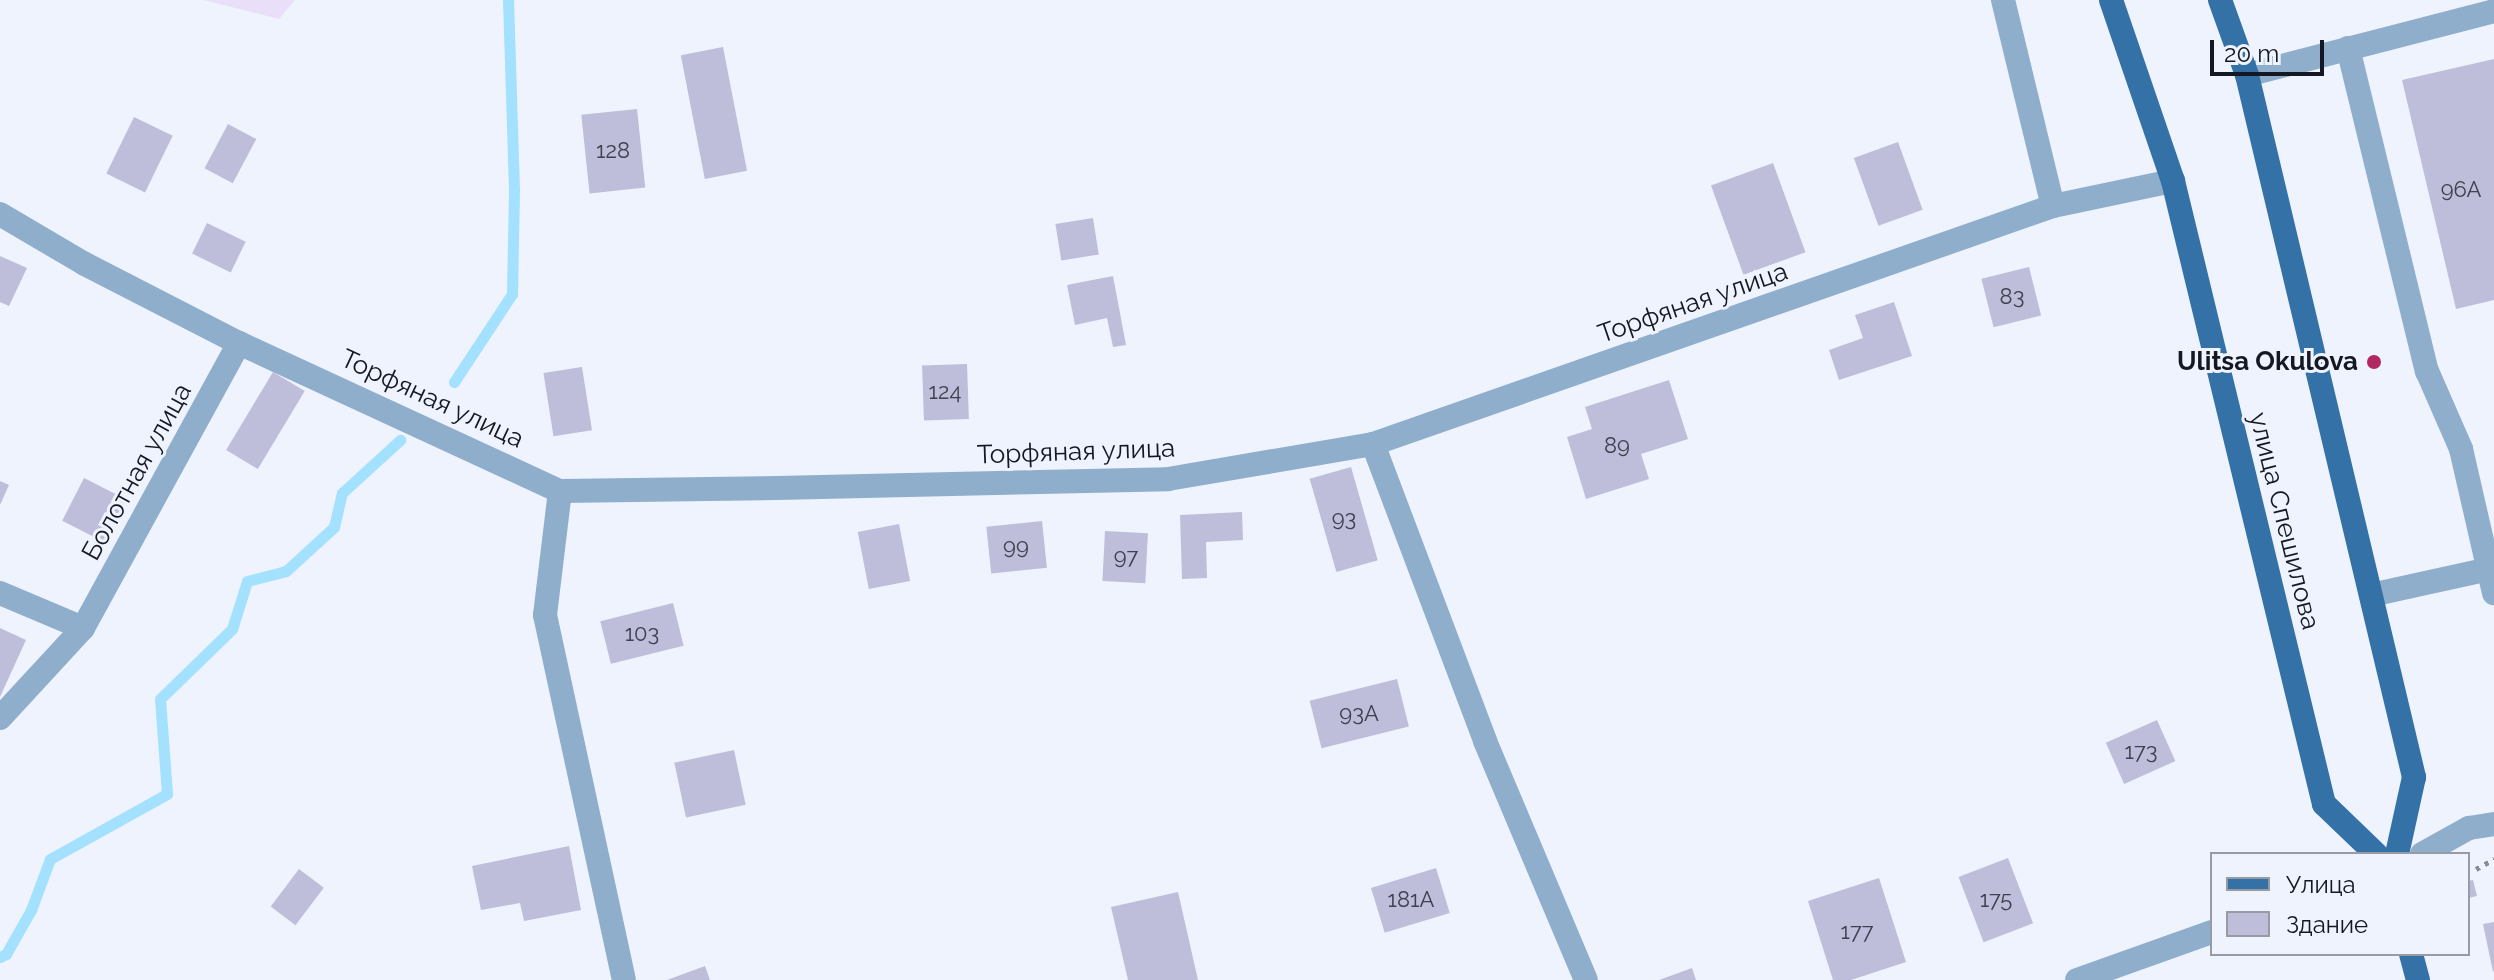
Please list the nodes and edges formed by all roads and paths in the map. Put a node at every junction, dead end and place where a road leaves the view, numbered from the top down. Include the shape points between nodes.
1 (2003, 0) edge
2 (2111, 0) edge
3 (2220, 0) edge
4 (2494, 11) edge
5 (2348, 48) junction
6 (2247, 75) junction
7 (2173, 181) junction
8 (2053, 206) junction
9 (0, 214) edge
10 (239, 343) junction
11 (1373, 444) junction
12 (560, 491) junction
13 (2489, 569) junction
14 (0, 593) edge
15 (2494, 593) edge
16 (2371, 595) junction
17 (83, 628) junction
18 (0, 718) edge
19 (2494, 824) edge
20 (2374, 852) edge
21 (2397, 852) edge
22 (2426, 852) edge
23 (2494, 859) edge
24 (2476, 869) dead end
25 (2210, 933) edge
26 (2412, 956) edge
27 (624, 980) edge
28 (1586, 980) edge
29 (2077, 980) edge
30 (2418, 980) edge

1 - 8 street
2 - 7 main road, улица Спешилова
3 - 6 main road
4 - 5 street
5 - 6 street
5 - 13 street via 2427,371 2461,449
6 - 16 main road
7 - 8 street, Торфяная улица
7 - 20 main road, улица Спешилова via 2324,804
8 - 11 street, Торфяная улица
9 - 10 street, Торфяная улица
10 - 12 street, Торфяная улица
10 - 17 street, Болотная улица
11 - 12 street, Торфяная улица via 1168,479
11 - 28 street via 1485,741
12 - 27 street via 545,615
13 - 15 street
13 - 16 street
14 - 17 street
16 - 21 main road via 2414,777
17 - 18 street, Болотная улица
19 - 22 street via 2469,828
23 - 24 path
25 - 29 street
26 - 30 main road

